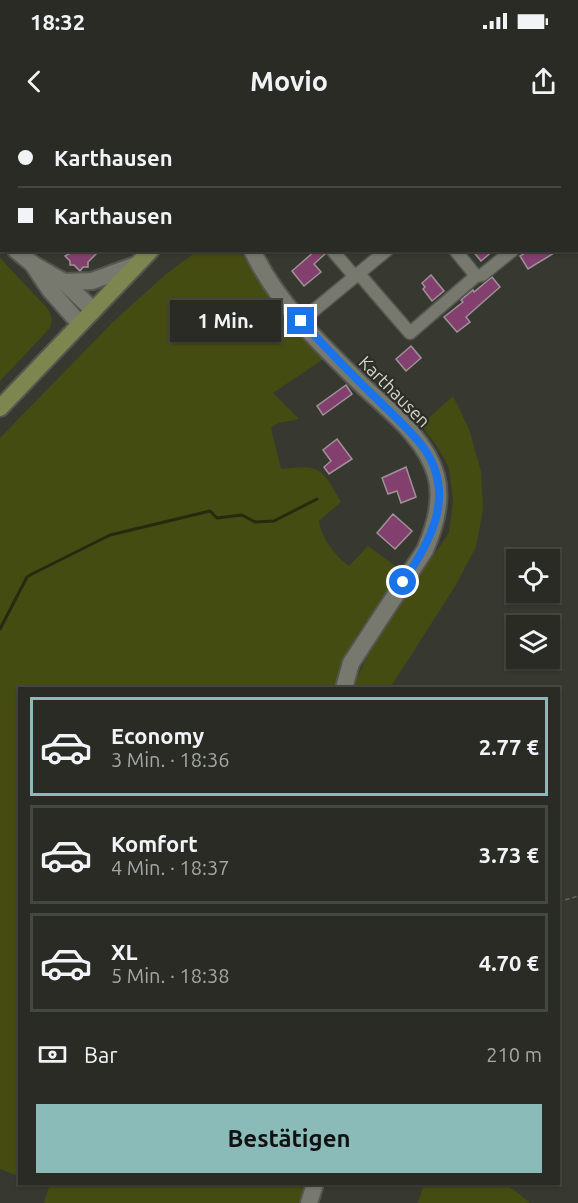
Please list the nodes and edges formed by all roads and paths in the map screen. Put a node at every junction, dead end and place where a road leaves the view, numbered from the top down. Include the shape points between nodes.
1 (18, 252) edge
2 (149, 252) edge
3 (253, 252) edge
4 (334, 252) edge
5 (385, 252) edge
6 (457, 252) edge
7 (511, 252) edge
8 (34, 265) junction
9 (136, 265) junction
10 (357, 276) junction
11 (476, 276) junction
12 (64, 282) junction
13 (93, 310) junction
14 (301, 321) junction
15 (80, 324) junction
16 (0, 408) edge
17 (344, 687) edge
18 (578, 896) edge
19 (560, 901) edge
20 (315, 1185) edge
21 (309, 1203) edge

1 - 8 main road
2 - 9 main road
3 - 14 main road, Karthausen via 278,296
4 - 10 street
5 - 10 street
6 - 11 street
7 - 11 street
8 - 12 main road
8 - 15 main road
9 - 12 main road via 92,281
9 - 13 main road
10 - 11 street via 410,333
10 - 14 street
12 - 13 main road
13 - 15 main road
14 - 17 main road, Karthausen via 414,436 427,454 439,495 425,550 351,663
15 - 16 main road
18 - 19 path
20 - 21 main road

